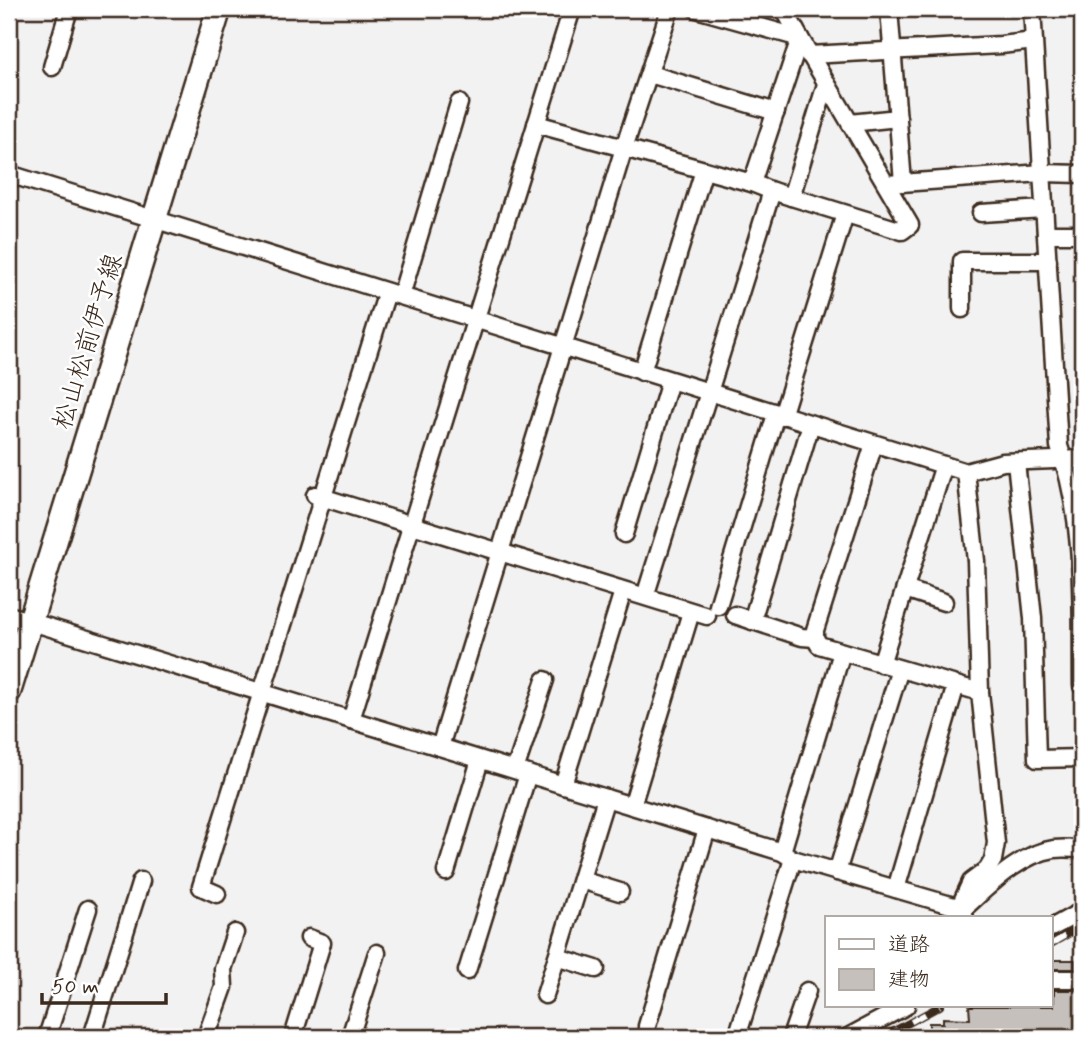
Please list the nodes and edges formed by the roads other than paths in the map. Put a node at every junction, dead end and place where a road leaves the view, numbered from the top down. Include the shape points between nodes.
1 (69, 9) edge
2 (219, 9) edge
3 (572, 9) edge
4 (670, 9) edge
5 (696, 9) edge
6 (784, 9) edge
7 (889, 9) edge
8 (1032, 9) edge
9 (800, 38) junction
10 (1034, 41) junction
11 (892, 49) junction
12 (808, 55) junction
13 (52, 67) dead end
14 (650, 74) junction
15 (826, 84) junction
16 (459, 103) dead end
17 (775, 112) junction
18 (898, 118) junction
19 (850, 123) junction
20 (536, 124) junction
21 (624, 148) junction
22 (704, 170) junction
23 (1042, 173) junction
24 (9, 174) edge
25 (1082, 174) edge
26 (752, 183) junction
27 (895, 183) junction
28 (772, 191) junction
29 (792, 197) junction
30 (1044, 209) junction
31 (981, 212) dead end
32 (845, 214) junction
33 (155, 218) junction
34 (1046, 234) junction
35 (1082, 234) edge
36 (1048, 261) junction
37 (394, 294) junction
38 (962, 309) dead end
39 (476, 319) junction
40 (563, 347) junction
41 (642, 372) junction
42 (670, 381) junction
43 (710, 393) junction
44 (779, 415) junction
45 (811, 424) junction
46 (874, 444) junction
47 (1082, 459) edge
48 (1064, 460) junction
49 (1016, 462) junction
50 (944, 465) junction
51 (966, 472) junction
52 (319, 497) junction
53 (412, 525) junction
54 (624, 534) dead end
55 (500, 552) junction
56 (1081, 565) edge
57 (648, 587) dead end
58 (905, 589) junction
59 (623, 591) junction
60 (944, 602) dead end
61 (705, 612) junction
62 (736, 615) dead end
63 (20, 618) edge
64 (752, 621) junction
65 (815, 638) junction
66 (842, 652) junction
67 (881, 664) junction
68 (900, 669) junction
69 (545, 680) dead end
70 (956, 685) junction
71 (1082, 686) edge
72 (9, 691) edge
73 (980, 692) junction
74 (262, 693) junction
75 (351, 720) junction
76 (440, 747) junction
77 (1082, 758) edge
78 (480, 760) junction
79 (521, 772) junction
80 (563, 785) junction
81 (606, 798) junction
82 (632, 806) junction
83 (707, 829) junction
84 (1082, 849) edge
85 (787, 855) junction
86 (446, 872) dead end
87 (838, 872) junction
88 (581, 880) junction
89 (142, 881) dead end
90 (896, 889) junction
91 (620, 892) dead end
92 (217, 894) dead end
93 (88, 909) dead end
94 (1082, 911) edge
95 (962, 912) edge
96 (1052, 927) edge
97 (235, 933) dead end
98 (309, 938) dead end
99 (376, 953) dead end
100 (557, 957) junction
101 (596, 968) dead end
102 (467, 971) dead end
103 (1052, 979) edge
104 (1082, 979) edge
105 (807, 991) dead end
106 (545, 995) dead end
107 (904, 1007) edge
108 (647, 1026) dead end
109 (47, 1037) edge
110 (92, 1037) edge
111 (206, 1037) edge
112 (293, 1037) edge
113 (350, 1037) edge
114 (737, 1037) edge
115 (791, 1037) edge
116 (848, 1037) edge

1 - 13 street
2 - 33 main road, 松山松前伊予線
3 - 20 street
4 - 14 street
5 - 9 street
6 - 9 street
7 - 11 street
8 - 10 street
9 - 12 street
9 - 17 street
10 - 11 street
10 - 23 street
11 - 12 street
11 - 18 street
12 - 15 street
14 - 17 street
14 - 21 street
15 - 19 street
15 - 29 street
16 - 37 street
17 - 26 street
18 - 19 street
18 - 27 street
19 - 27 street
20 - 21 street
20 - 39 street
21 - 22 street
21 - 40 street
22 - 26 street
22 - 41 street
23 - 25 street
23 - 27 street
23 - 30 street
24 - 33 street
26 - 28 street
27 - 32 street via 910,225 902,231
28 - 29 street
28 - 43 street
29 - 32 street
30 - 31 street
30 - 34 street
32 - 44 street
33 - 37 street
33 - 63 main road, 松山松前伊予線
34 - 35 street
34 - 36 street
36 - 38 street via 962,261
36 - 48 street via 1059,446
37 - 39 street
37 - 52 street
39 - 40 street
39 - 53 street
40 - 41 street
40 - 55 street
41 - 42 street
42 - 43 street
42 - 54 street
43 - 44 street
43 - 57 street
44 - 45 street
44 - 61 street
45 - 46 street
45 - 64 street
46 - 50 street
46 - 65 street
47 - 48 street
48 - 49 street
48 - 56 street
49 - 51 street
49 - 77 street via 1033,618 1037,759
50 - 51 street
50 - 58 street
51 - 73 street via 976,561
52 - 53 street
52 - 74 street
53 - 55 street
53 - 75 street
55 - 59 street
55 - 76 street
56 - 71 street
58 - 60 street
58 - 67 street
59 - 61 street
59 - 80 street
61 - 82 street
62 - 64 street
63 - 72 main road, 松山松前伊予線
63 - 74 street
64 - 65 street
65 - 66 street via 819,645
66 - 67 street
66 - 85 street
67 - 68 street
68 - 70 street
68 - 87 street
69 - 79 street
70 - 73 street
70 - 90 street
73 - 95 street via 996,843 987,870 971,882
74 - 75 street
74 - 92 street via 201,887
75 - 76 street
76 - 78 street
78 - 79 street
78 - 86 street
79 - 80 street
79 - 102 street
80 - 81 street
81 - 82 street
81 - 88 street
82 - 83 street
83 - 85 street
83 - 108 street
84 - 95 street via 1036,854
85 - 87 street
85 - 114 street
87 - 90 street
88 - 91 street
88 - 100 street
89 - 110 street
90 - 95 street
93 - 109 street
94 - 96 street
97 - 111 street via 223,969 224,987
98 - 112 street via 322,943
99 - 113 street
100 - 101 street
100 - 106 street
103 - 104 street
105 - 115 street
107 - 116 street

